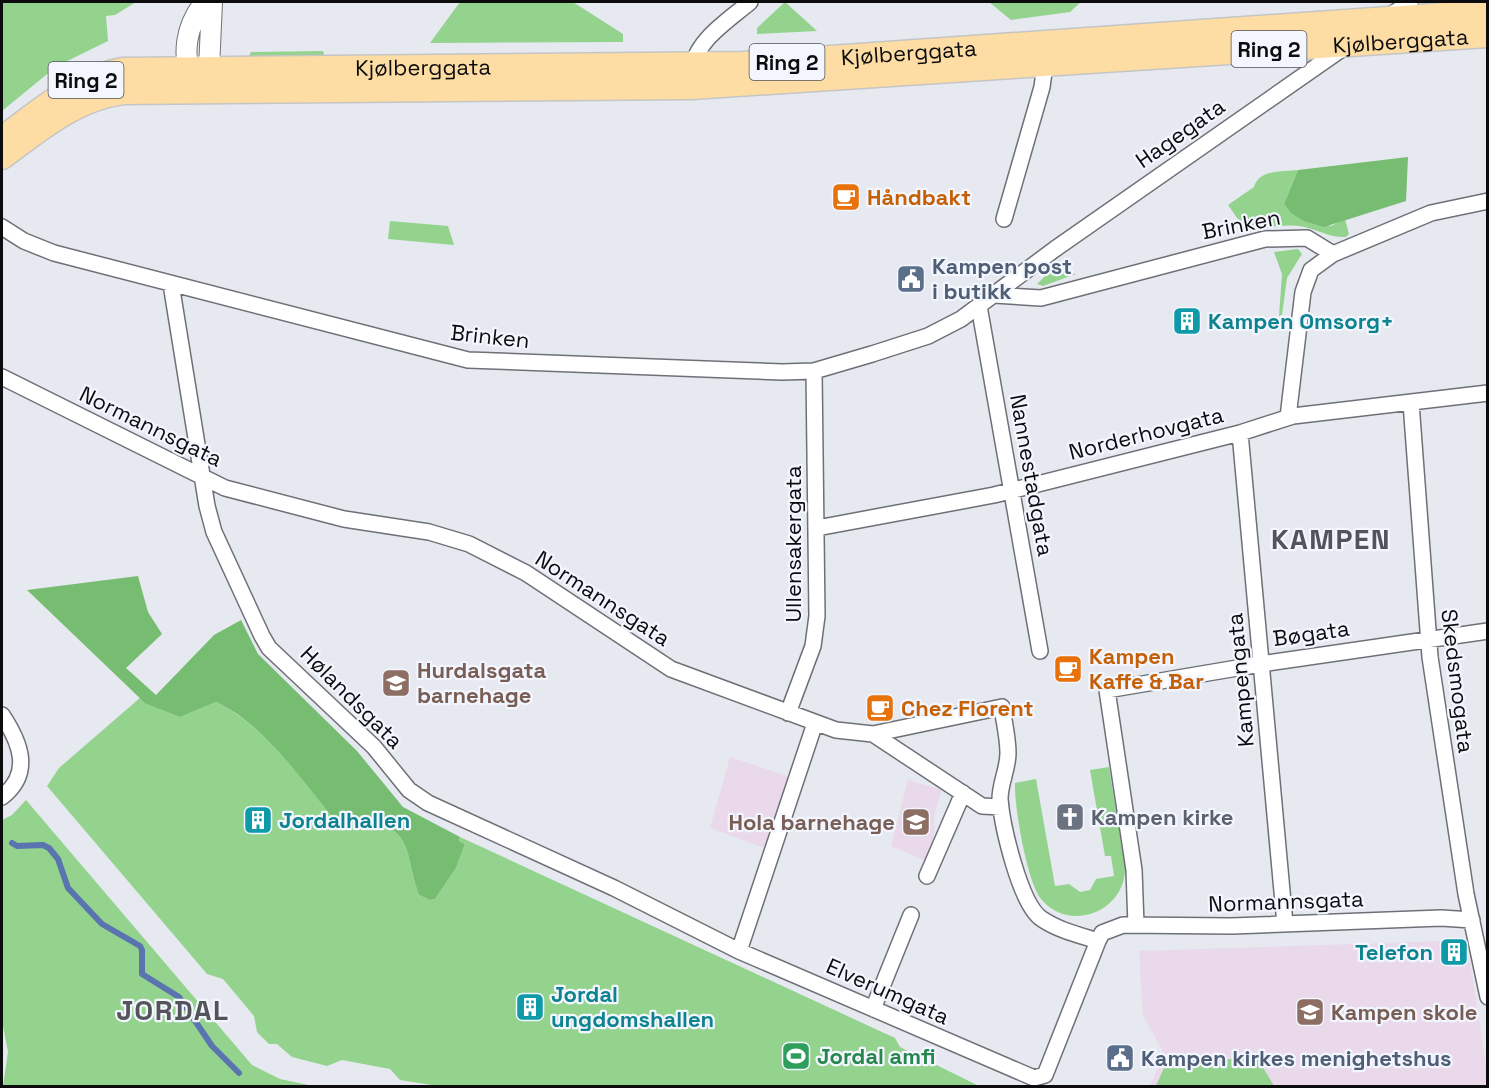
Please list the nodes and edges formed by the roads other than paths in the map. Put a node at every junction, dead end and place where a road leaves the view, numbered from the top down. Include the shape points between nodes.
1 (204, 2) edge
2 (212, 2) edge
3 (750, 2) edge
4 (1410, 2) edge
5 (1488, 12) edge
6 (1385, 19) junction
7 (1488, 35) edge
8 (1348, 44) junction
9 (1045, 65) junction
10 (198, 69) junction
11 (692, 77) junction
12 (197, 92) junction
13 (2, 139) edge
14 (2, 157) edge
15 (1488, 201) edge
16 (1004, 219) dead end
17 (2, 227) edge
18 (1333, 254) junction
19 (171, 284) junction
20 (994, 295) junction
21 (979, 306) junction
22 (814, 371) junction
23 (2, 377) edge
24 (1488, 393) edge
25 (1411, 403) junction
26 (1288, 417) junction
27 (1240, 433) junction
28 (202, 478) junction
29 (1012, 490) junction
30 (817, 528) junction
31 (1488, 631) edge
32 (1428, 640) junction
33 (1040, 651) dead end
34 (1261, 664) junction
35 (788, 713) junction
36 (2, 715) edge
37 (815, 723) junction
38 (873, 734) junction
39 (963, 793) junction
40 (2, 797) edge
41 (1001, 807) junction
42 (927, 876) dead end
43 (912, 915) dead end
44 (1472, 920) junction
45 (1136, 924) junction
46 (1285, 924) junction
47 (1100, 937) junction
48 (739, 951) junction
49 (1488, 997) edge
50 (873, 1009) junction

1 - 10 street via 190,26
2 - 10 street
3 - 11 street via 703,44
4 - 6 street, Hagegata
5 - 6 main road, Kjølberggata / Ring 2
6 - 8 street, Hagegata
6 - 11 main road, Kjølberggata / Ring 2 via 962,51
7 - 8 main road, Kjølberggata / Ring 2
8 - 9 main road, Kjølberggata / Ring 2
8 - 20 street, Hagegata
9 - 11 main road, Kjølberggata / Ring 2
9 - 16 street
10 - 11 main road, Kjølberggata / Ring 2
10 - 12 street
10 - 13 main road, Ring 2 via 122,70 89,79
11 - 12 main road, Kjølberggata / Ring 2
12 - 14 main road, Ring 2 via 123,92 94,98 58,116
15 - 18 street via 1431,213
17 - 19 street, Brinken via 39,248
18 - 20 street, Brinken via 1307,238 1265,238 1041,298
18 - 26 street via 1311,270 1305,284
19 - 22 street, Brinken via 468,360
19 - 28 street, Hølandsgata
20 - 21 street, Hagegata
21 - 22 street, Brinken via 928,336
21 - 29 street, Nannestadgata
22 - 30 street, Ullensakergata
23 - 28 street, Normannsgata
24 - 25 street, Norderhovgata
25 - 26 street, Norderhovgata
25 - 32 street, Skedsmogata
26 - 27 street, Norderhovgata
27 - 29 street, Norderhovgata
27 - 34 street, Kampengata
28 - 35 street, Normannsgata via 298,508 429,532 469,544 526,573 671,669
28 - 48 street, Hølandsgata via 214,532 269,648 374,747 410,790 443,811 614,888
29 - 30 street, Norderhovgata
29 - 33 street, Nannestadgata
30 - 35 street, Ullensakergata via 816,632
31 - 32 street, Bøgata
32 - 34 street, Bøgata
32 - 44 street, Skedsmogata
34 - 45 street, Bøgata via 1107,690 1134,870
34 - 46 street, Kampengata
35 - 37 street, Normannsgata
36 - 40 street via 16,736 20,768 16,781
37 - 38 street, Normannsgata via 849,733
37 - 48 street
38 - 39 street, Normannsgata
38 - 41 street via 1002,708 1008,755 1000,790
39 - 41 street, Normannsgata via 982,806
39 - 42 street
41 - 47 street via 1019,882 1033,911 1065,931
43 - 50 street
44 - 46 street, Normannsgata
44 - 49 street, Skedsmogata
45 - 46 street, Normannsgata
45 - 47 street, Normannsgata via 1112,927
47 - 50 street, Elverumgata via 1045,1075 1034,1078 1018,1073
48 - 50 street, Elverumgata

